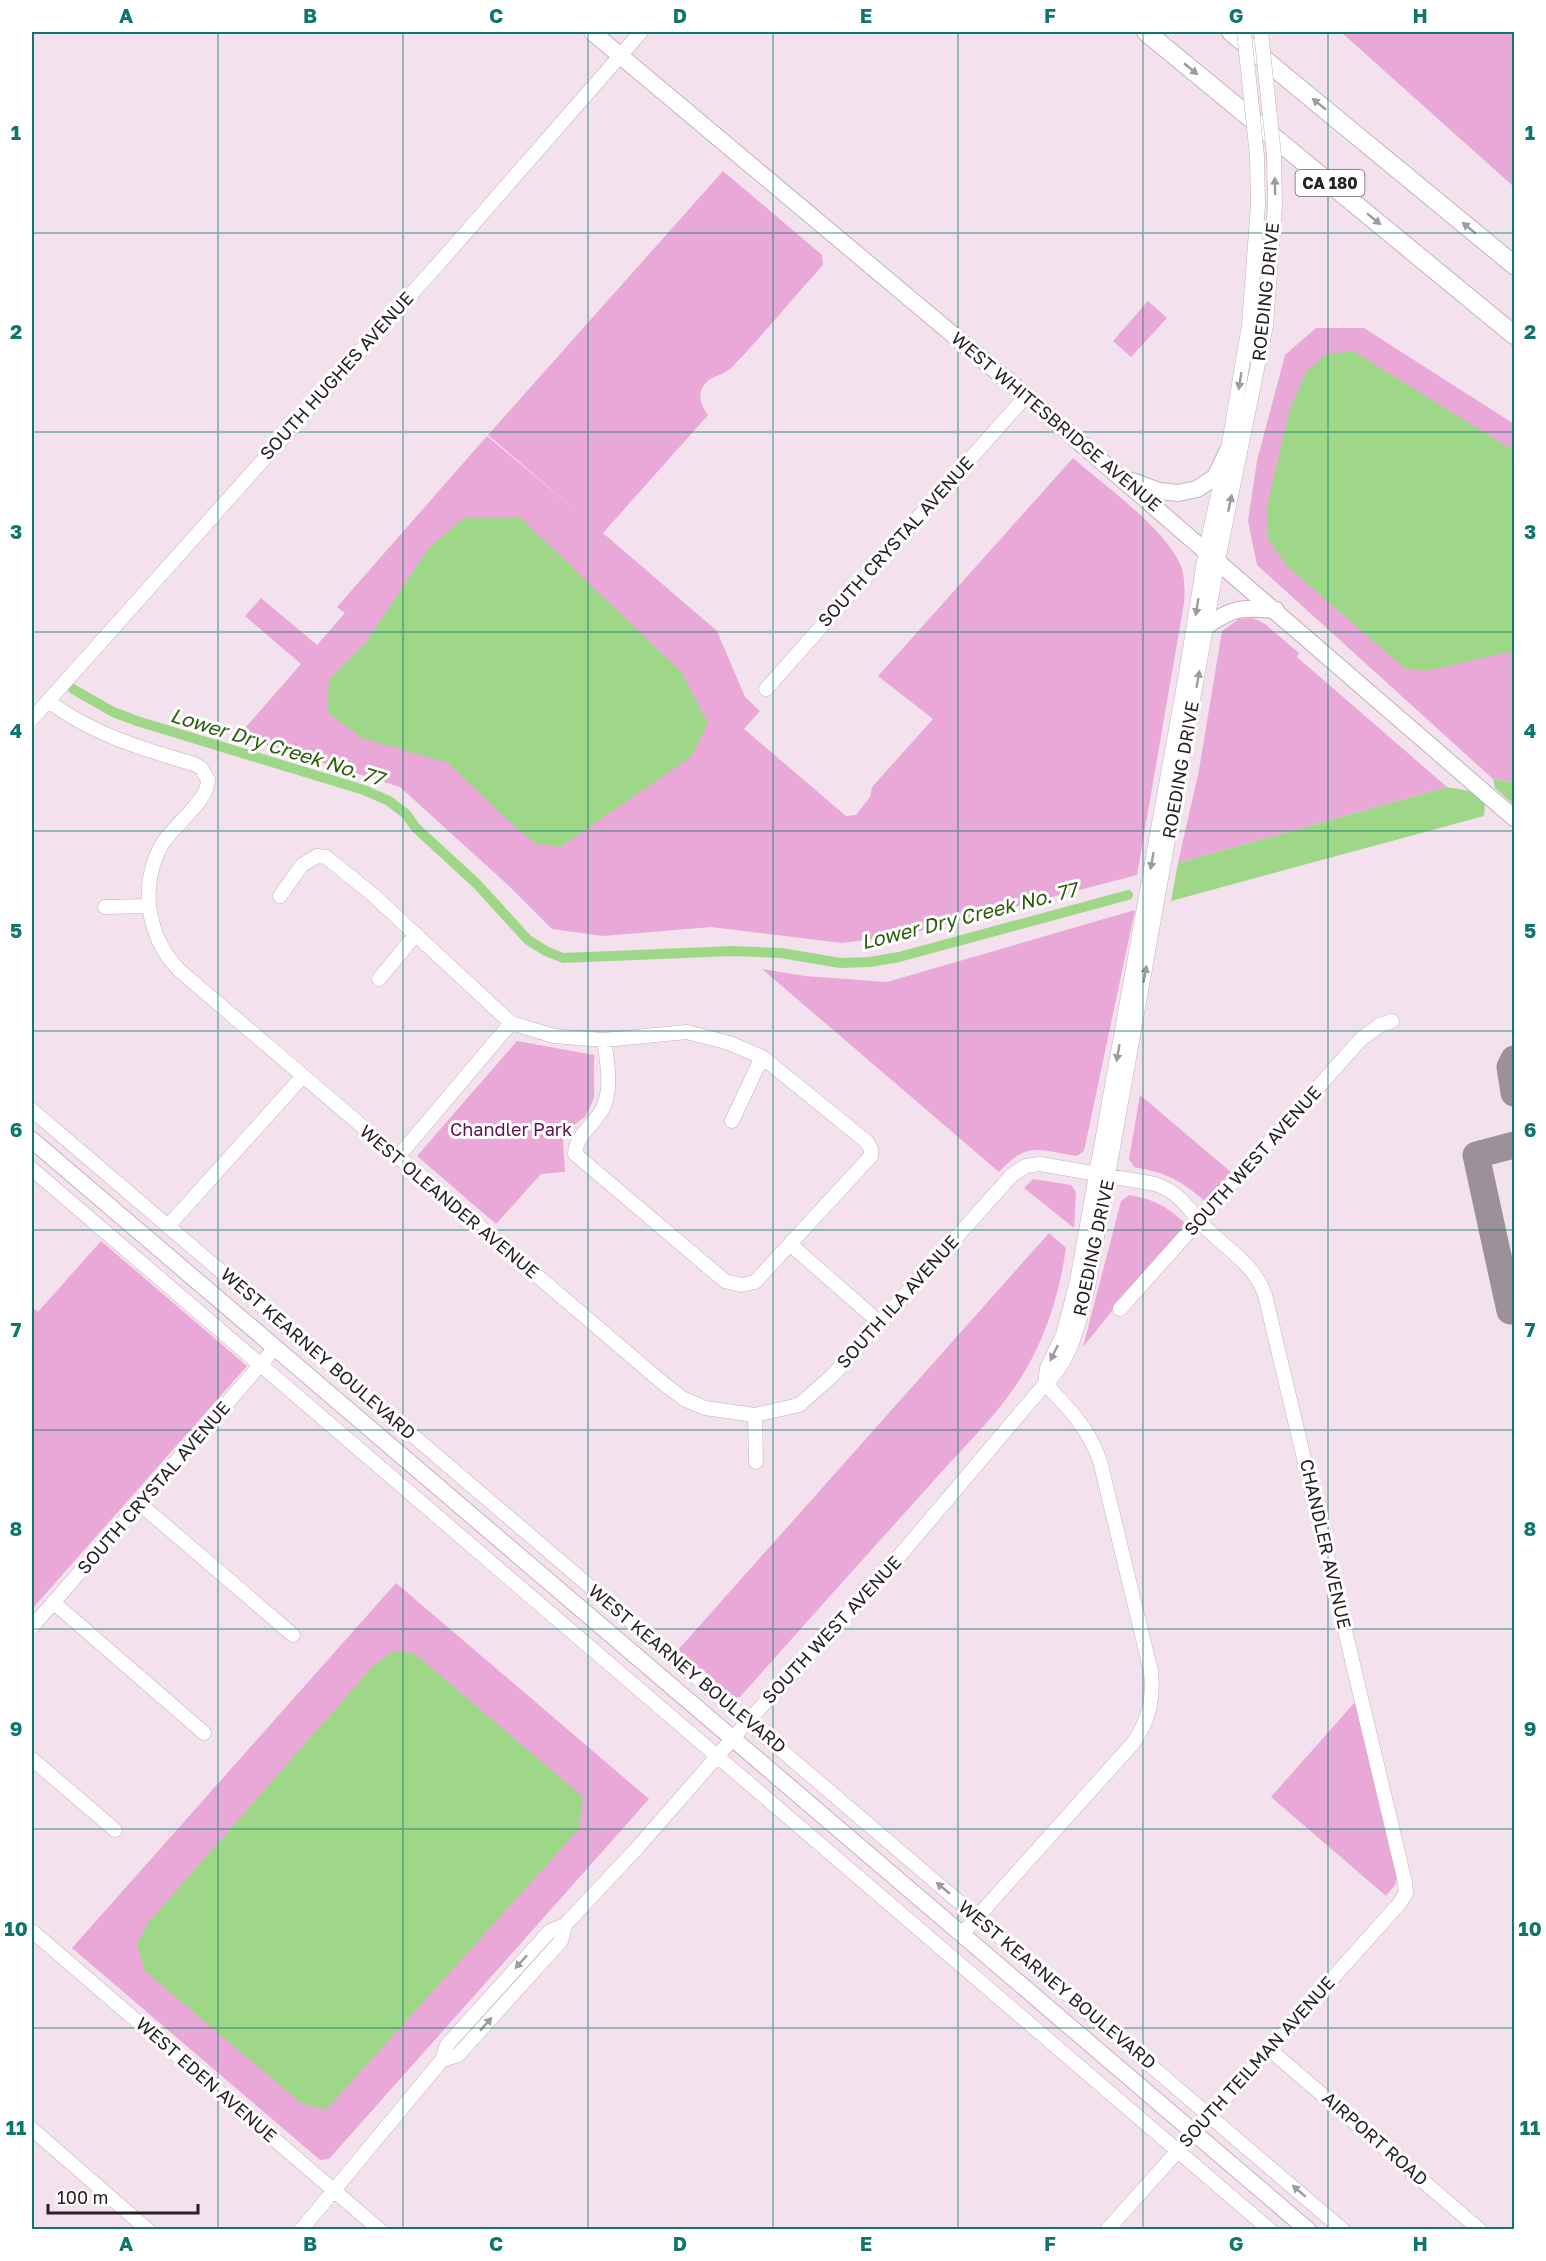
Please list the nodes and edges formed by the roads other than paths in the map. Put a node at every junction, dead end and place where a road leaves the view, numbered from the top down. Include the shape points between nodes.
1 (592, 32) edge
2 (641, 32) edge
3 (1146, 32) edge
4 (1231, 32) edge
5 (1244, 32) edge
6 (1261, 32) edge
7 (620, 56) junction
8 (1515, 265) edge
9 (1515, 335) edge
10 (1026, 396) junction
11 (1228, 450) junction
12 (1119, 475) junction
13 (1212, 555) junction
14 (1276, 609) junction
15 (1207, 626) junction
16 (766, 689) dead end
17 (48, 701) junction
18 (32, 719) edge
19 (1509, 813) edge
20 (280, 896) dead end
21 (149, 906) junction
22 (105, 907) dead end
23 (416, 933) junction
24 (379, 979) dead end
25 (1392, 1021) dead end
26 (511, 1023) junction
27 (604, 1040) junction
28 (762, 1056) junction
29 (303, 1076) junction
30 (32, 1110) edge
31 (732, 1121) dead end
32 (32, 1140) edge
33 (397, 1158) junction
34 (1026, 1166) joint
35 (32, 1169) edge
36 (1103, 1175) junction
37 (1200, 1220) junction
38 (168, 1226) junction
39 (791, 1245) junction
40 (1120, 1309) dead end
41 (879, 1322) junction
42 (275, 1348) junction
43 (260, 1366) junction
44 (1045, 1384) junction
45 (755, 1415) junction
46 (756, 1462) dead end
47 (140, 1504) junction
48 (53, 1602) junction
49 (32, 1627) edge
50 (293, 1635) dead end
51 (748, 1721) junction
52 (204, 1732) dead end
53 (733, 1739) junction
54 (718, 1757) junction
55 (32, 1759) edge
56 (115, 1830) dead end
57 (1406, 1893) joint
58 (977, 1917) junction
59 (32, 1931) edge
60 (962, 1934) junction
61 (1269, 2049) junction
62 (1210, 2115) junction
63 (32, 2130) edge
64 (1194, 2133) junction
65 (1178, 2151) junction
66 (334, 2190) junction
67 (148, 2229) edge
68 (301, 2229) edge
69 (380, 2229) edge
70 (1107, 2229) edge
71 (1270, 2229) edge
72 (1308, 2229) edge
73 (1343, 2229) edge
74 (1480, 2229) edge

1 - 7 main road, WEST WHITESBRIDGE AVENUE
2 - 7 street, SOUTH HUGHES AVENUE
3 -> 9 highway, CA 180
8 -> 4 highway, CA 180
5 -> 11 street, ROEDING DRIVE, bridge via 1258,205 1249,325
13 -> 6 street, ROEDING DRIVE, bridge via 1266,325 1275,205 1274,155
7 - 10 main road, WEST WHITESBRIDGE AVENUE
7 - 17 street, SOUTH HUGHES AVENUE
10 - 12 main road, WEST WHITESBRIDGE AVENUE
10 - 16 street, SOUTH CRYSTAL AVENUE
11 - 12 main road via 1215,477 1197,489 1159,491
11 - 13 street, ROEDING DRIVE
12 - 13 main road, WEST WHITESBRIDGE AVENUE
13 - 14 main road, WEST WHITESBRIDGE AVENUE
13 - 15 street, ROEDING DRIVE
13 -> 36 street, ROEDING DRIVE via 1187,668
14 - 15 main road via 1239,609
14 - 19 main road, WEST WHITESBRIDGE AVENUE
36 -> 15 street, ROEDING DRIVE
17 - 18 street, SOUTH HUGHES AVENUE
17 - 21 street, WEST OLEANDER AVENUE via 95,730 194,764 208,780 204,795 169,834 154,861
20 - 23 street via 302,865 317,856 326,857
21 - 22 street
21 - 29 street, WEST OLEANDER AVENUE via 157,939 167,957
23 - 24 street
23 - 26 street
25 - 37 street, SOUTH WEST AVENUE via 1361,1039
26 - 27 street via 554,1036
26 - 33 street
27 - 28 street via 687,1032
27 - 39 street via 607,1092 603,1107 576,1144 575,1154 725,1281 741,1285 755,1282
28 - 31 street
28 - 39 street via 871,1149 871,1156
29 - 33 street, WEST OLEANDER AVENUE
29 - 38 street
30 - 38 street, WEST KEARNEY BOULEVARD
32 - 42 main road, WEST KEARNEY BOULEVARD
33 - 45 street, WEST OLEANDER AVENUE via 670,1389 705,1408
34 - 36 street, CHANDLER AVENUE via 1059,1166
34 - 41 street, SOUTH ILA AVENUE via 1012,1175
35 - 43 street
36 - 37 street, CHANDLER AVENUE via 1166,1188
36 - 44 street, ROEDING DRIVE via 1070,1311 1047,1368
37 - 40 street, SOUTH WEST AVENUE
37 - 57 street, CHANDLER AVENUE via 1250,1267 1265,1294
38 - 51 street, WEST KEARNEY BOULEVARD
39 - 41 street
41 - 45 street, SOUTH ILA AVENUE via 832,1376 799,1405
42 - 43 street, SOUTH CRYSTAL AVENUE
42 - 53 main road, WEST KEARNEY BOULEVARD
43 - 47 street, SOUTH CRYSTAL AVENUE
43 - 54 street
44 - 51 street, SOUTH WEST AVENUE via 885,1573
44 - 58 street via 1077,1417 1095,1446 1151,1672 1152,1700 1134,1742
45 - 46 street
47 - 48 street, SOUTH CRYSTAL AVENUE
47 - 50 street
48 - 49 street, SOUTH CRYSTAL AVENUE
48 - 52 street
51 - 53 street, SOUTH WEST AVENUE
58 -> 51 street, WEST KEARNEY BOULEVARD
53 - 54 street, SOUTH WEST AVENUE
53 - 60 main road, WEST KEARNEY BOULEVARD
54 - 65 street
54 - 66 street, SOUTH WEST AVENUE via 565,1925 550,1931 447,2045 442,2060
55 - 56 street
57 - 61 street, SOUTH TEILMAN AVENUE
58 - 60 street
58 - 62 street, WEST KEARNEY BOULEVARD
59 - 66 street, WEST EDEN AVENUE
60 - 64 main road, WEST KEARNEY BOULEVARD
61 - 62 street, SOUTH TEILMAN AVENUE
61 - 74 street, AIRPORT ROAD
62 - 64 street, SOUTH TEILMAN AVENUE
73 -> 62 street, WEST KEARNEY BOULEVARD
63 - 67 street
64 - 65 street, SOUTH TEILMAN AVENUE
64 - 72 main road, WEST KEARNEY BOULEVARD
65 - 70 street, SOUTH TEILMAN AVENUE
65 - 71 street
66 - 68 street, SOUTH WEST AVENUE
66 - 69 street, WEST EDEN AVENUE

